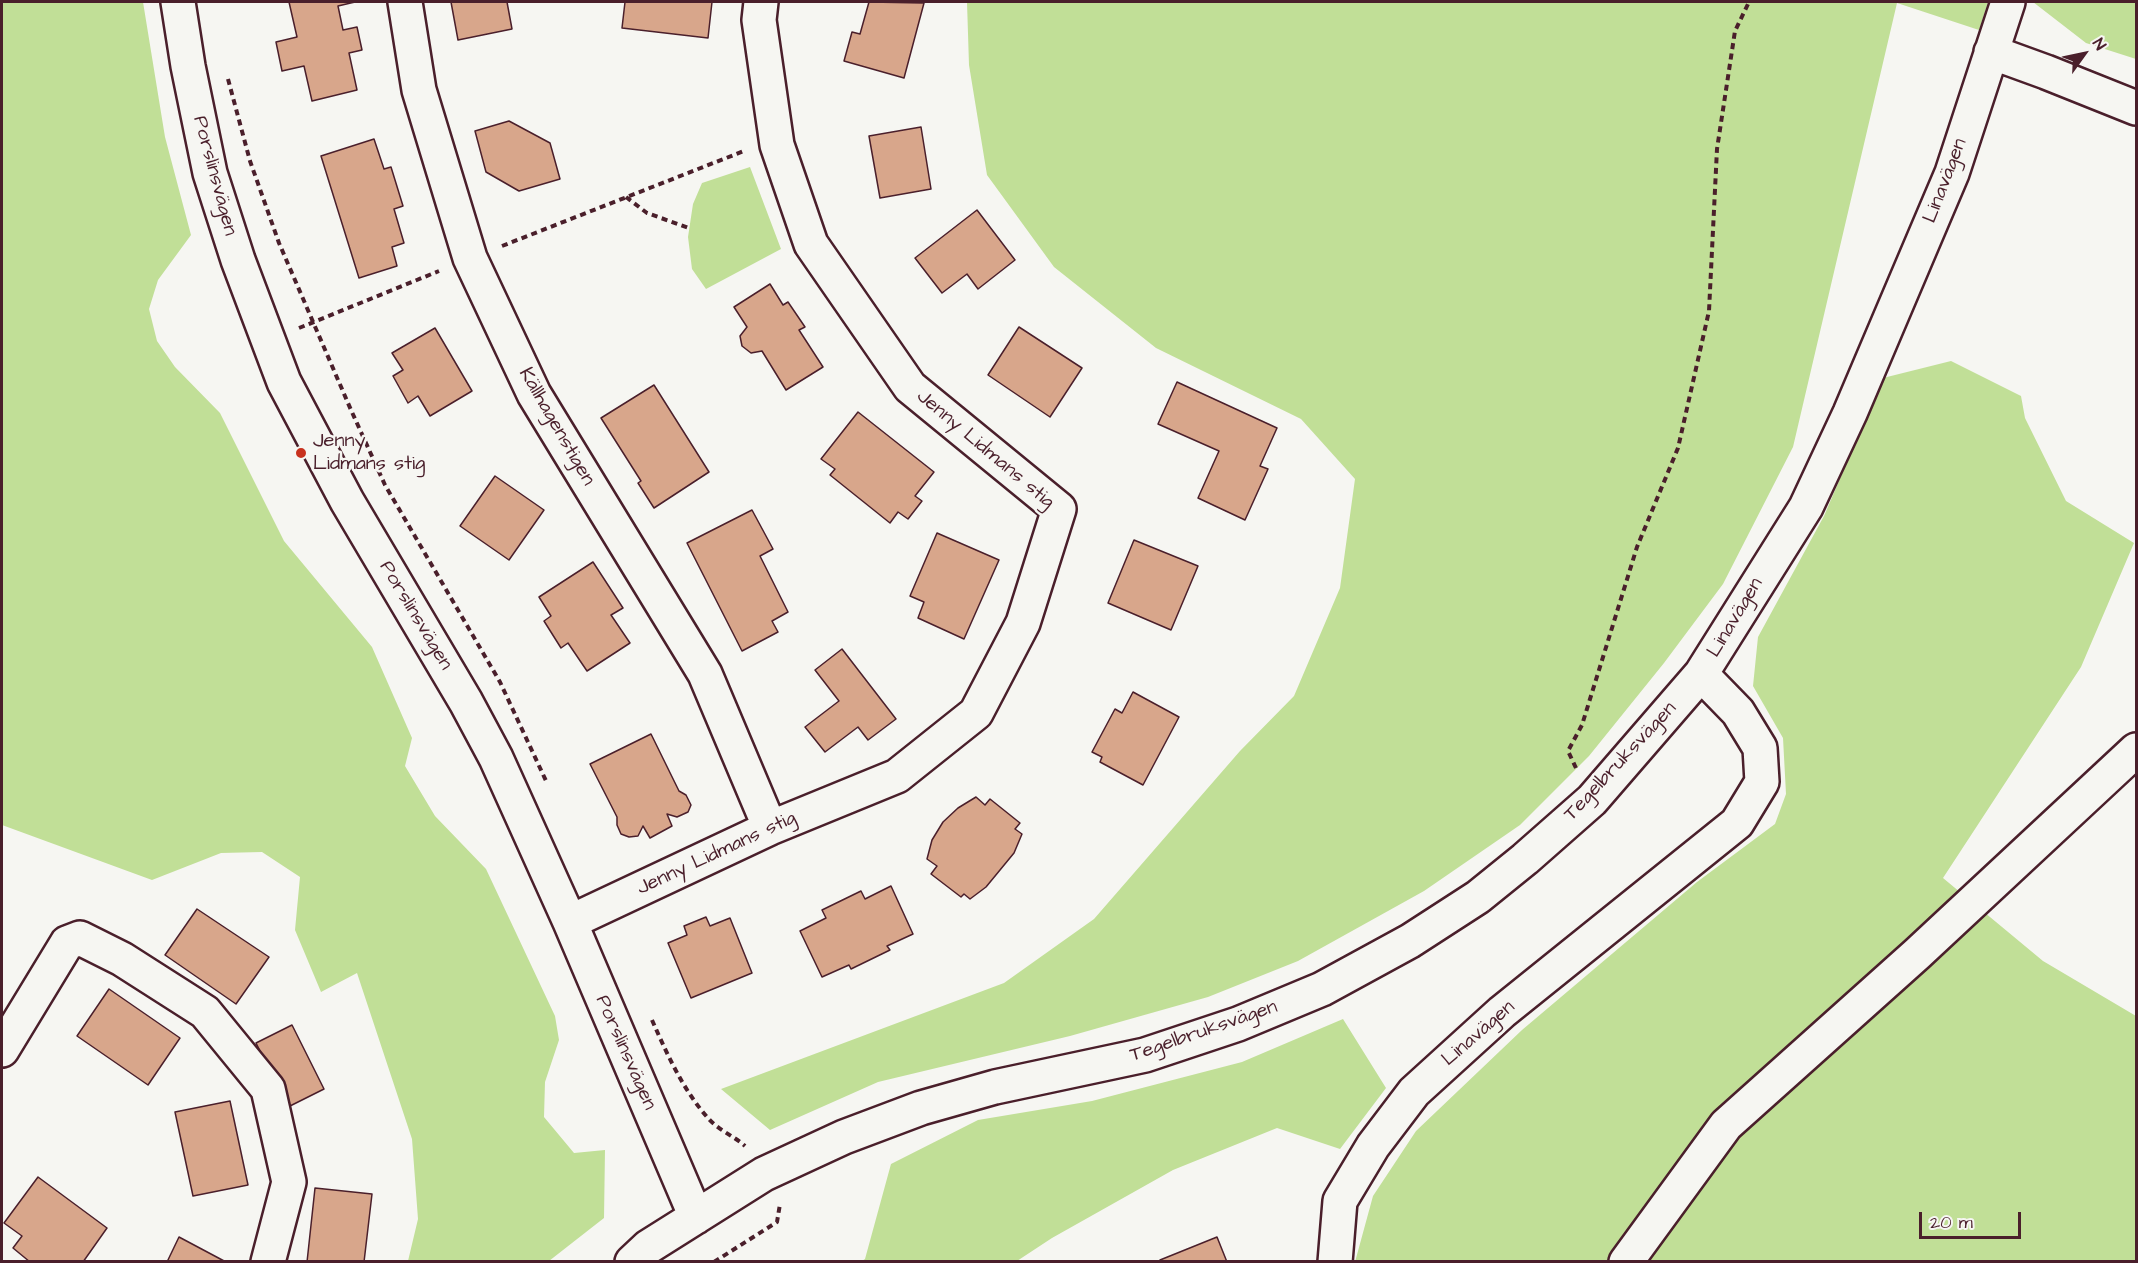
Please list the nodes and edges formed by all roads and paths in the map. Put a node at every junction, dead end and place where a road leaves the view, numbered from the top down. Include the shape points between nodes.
1 (178, 2) edge
2 (405, 2) edge
3 (761, 2) edge
4 (1749, 2) edge
5 (2008, 2) edge
6 (1991, 52) junction
7 (226, 70) dead end
8 (2136, 108) edge
9 (777, 145) junction
10 (626, 197) junction
11 (689, 228) dead end
12 (470, 258) junction
13 (311, 323) junction
14 (1701, 674) junction
15 (2136, 750) edge
16 (551, 791) dead end
17 (1592, 800) junction
18 (770, 828) junction
19 (570, 922) junction
20 (650, 1015) dead end
21 (2, 1050) edge
22 (764, 1174) junction
23 (696, 1217) junction
24 (268, 1262) edge
25 (632, 1262) edge
26 (714, 1262) edge
27 (1335, 1262) edge
28 (1626, 1262) edge

1 - 19 street, Porslinsvägen via 210,173 284,382 347,501 491,748
2 - 12 street, Källhagenstigen via 420,90
3 - 9 street, Jenny Lidmans stig via 759,20
4 - 17 path via 1736,31 1718,149 1709,311 1678,448 1637,547 1582,725 1568,751
5 - 6 street, Linavägen
6 - 8 street
6 - 14 street, Linavägen via 1952,173 1806,507
7 - 13 path via 254,171
9 - 10 path via 740,152
9 - 18 street, Jenny Lidmans stig via 811,244 910,387 1059,509 1023,623 976,712 897,776
10 - 11 path via 647,213
10 - 12 path
12 - 13 path
12 - 18 street, Källhagenstigen via 534,394 705,674
13 - 16 path via 385,485 500,682
14 - 17 street, Tegelbruksvägen
14 - 27 street, Linavägen via 1738,712 1760,748 1762,782 1737,823 1502,1012 1414,1092 1373,1146 1340,1201
15 - 28 street via 1726,1125
17 - 22 street, Tegelbruksvägen via 1478,897 1322,990 1145,1055 995,1087 921,1108 844,1137
18 - 19 street, Jenny Lidmans stig
19 - 23 street, Porslinsvägen
20 - 22 path via 674,1067 708,1119 744,1145
21 - 24 street via 67,944 80,938 122,959 205,1012 268,1089 289,1182
22 - 23 street, Tegelbruksvägen
22 - 26 path via 780,1206 777,1222
23 - 25 street, Tegelbruksvägen via 648,1247

